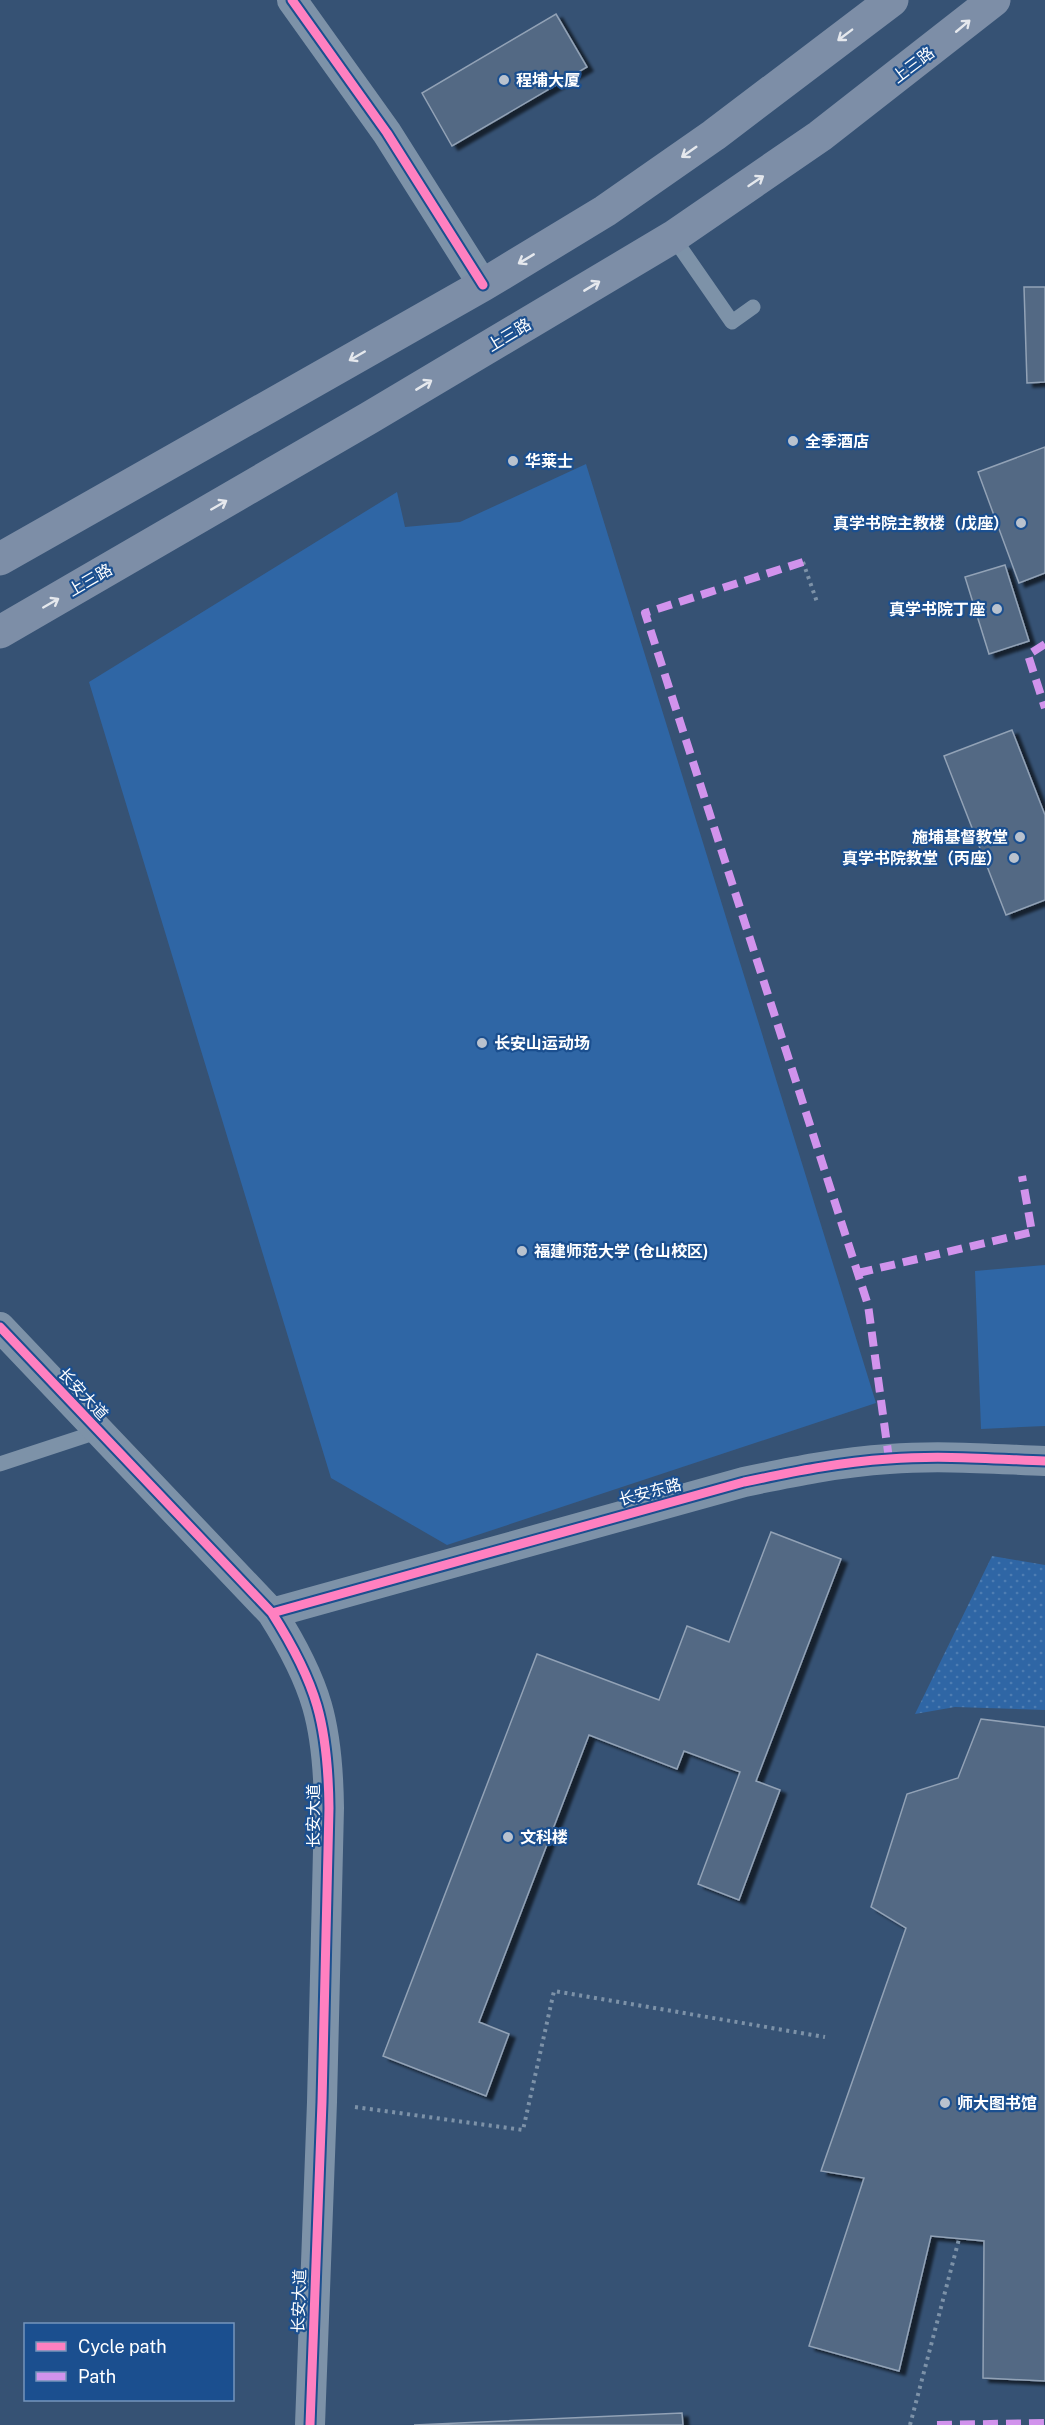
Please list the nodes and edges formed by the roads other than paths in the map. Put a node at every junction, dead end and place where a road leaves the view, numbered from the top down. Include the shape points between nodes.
1 (292, 0) edge
2 (892, 0) edge
3 (994, 0) edge
4 (673, 237) junction
5 (483, 285) junction
6 (753, 307) dead end
7 (0, 559) edge
8 (0, 632) edge
9 (0, 1328) edge
10 (97, 1432) junction
11 (1045, 1461) edge
12 (0, 1464) edge
13 (272, 1613) junction
14 (310, 2425) edge

1 - 5 street via 387,133
2 -> 5 main road via 696,148 605,211
4 -> 3 main road, 上三路 via 820,136
4 - 6 lane via 732,322
8 -> 4 main road, 上三路
5 -> 7 main road
9 - 10 street, 长安大道
10 - 12 lane
10 - 13 street, 长安大道
11 - 13 street, 长安东路 via 889,1459 809,1469 744,1482
13 - 14 street, 长安大道 via 298,1654 315,1694 328,1767 322,2102

